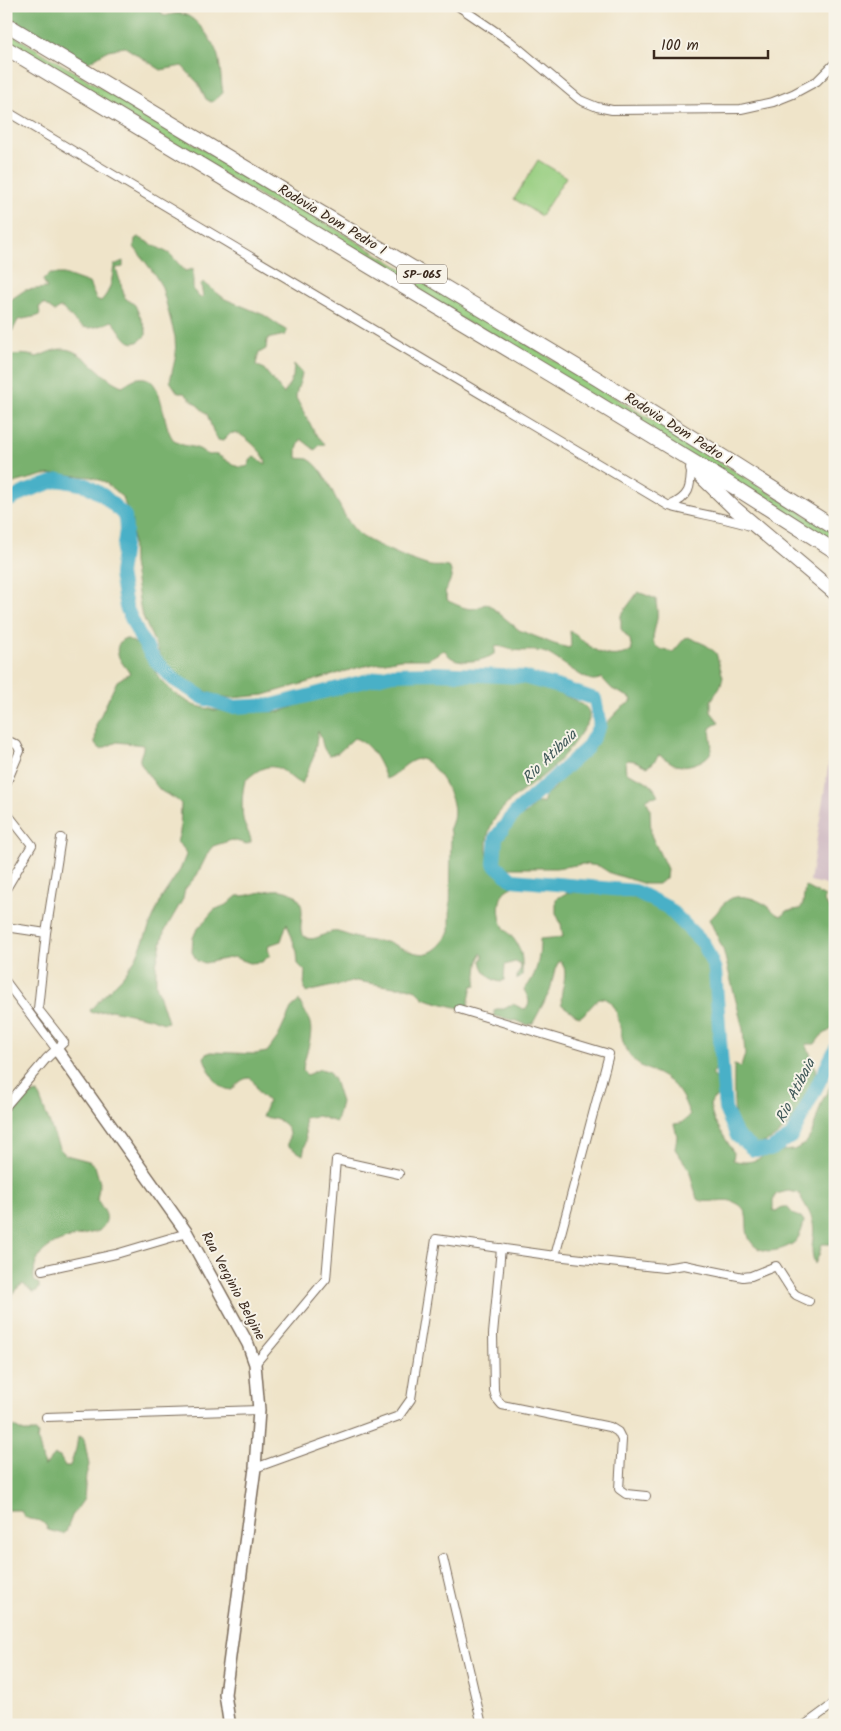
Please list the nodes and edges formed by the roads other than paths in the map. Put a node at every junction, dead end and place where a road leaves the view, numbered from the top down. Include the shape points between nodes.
1 (458, 6) edge
2 (6, 24) edge
3 (6, 49) edge
4 (835, 63) edge
5 (6, 111) edge
6 (640, 429) junction
7 (691, 466) junction
8 (669, 506) junction
9 (835, 528) edge
10 (759, 529) junction
11 (835, 551) edge
12 (835, 593) edge
13 (6, 742) edge
14 (6, 784) edge
15 (6, 812) edge
16 (61, 838) dead end
17 (6, 889) edge
18 (6, 927) edge
19 (46, 933) junction
20 (6, 982) edge
21 (459, 1009) dead end
22 (61, 1046) junction
23 (6, 1106) edge
24 (399, 1174) dead end
25 (187, 1233) junction
26 (501, 1248) junction
27 (555, 1256) junction
28 (42, 1270) dead end
29 (809, 1302) dead end
30 (255, 1364) junction
31 (259, 1410) junction
32 (46, 1417) dead end
33 (255, 1468) junction
34 (646, 1496) dead end
35 (443, 1558) dead end
36 (835, 1703) edge
37 (230, 1723) edge
38 (482, 1725) edge
39 (805, 1725) edge

1 - 4 street via 511,42 580,100 612,110 741,109 793,94 817,81
2 - 9 highway, Rodovia Dom Pedro I / SP-065 via 596,378
3 - 6 highway, Rodovia Dom Pedro I / SP-065
5 - 8 street
6 - 7 highway
6 - 11 highway, Rodovia Dom Pedro I / SP-065
7 - 8 street via 688,491 681,501
7 - 10 highway
8 - 10 street
10 - 12 highway
13 - 14 street via 17,744 20,751
15 - 17 street via 32,845
16 - 19 street
18 - 19 street
19 - 22 street via 38,1009
20 - 22 street
21 - 27 street via 609,1054
22 - 23 street
22 - 25 street, Rua Verginio Belgine
24 - 30 street via 336,1160 326,1279
25 - 28 street via 116,1254
25 - 30 street, Rua Verginio Belgine via 248,1344
26 - 27 street
26 - 33 street via 436,1239 411,1399 398,1416
26 - 34 street via 493,1334 496,1398 502,1405 610,1427 618,1432 622,1440 619,1489 626,1494
27 - 29 street via 664,1268 684,1265 744,1277 776,1266 792,1291
30 - 31 street, Rua Verginio Belgine
31 - 32 street
31 - 33 street, Rua Verginio Belgine
33 - 37 street, Rua Verginio Belgine via 225,1694
35 - 38 street
36 - 39 street

